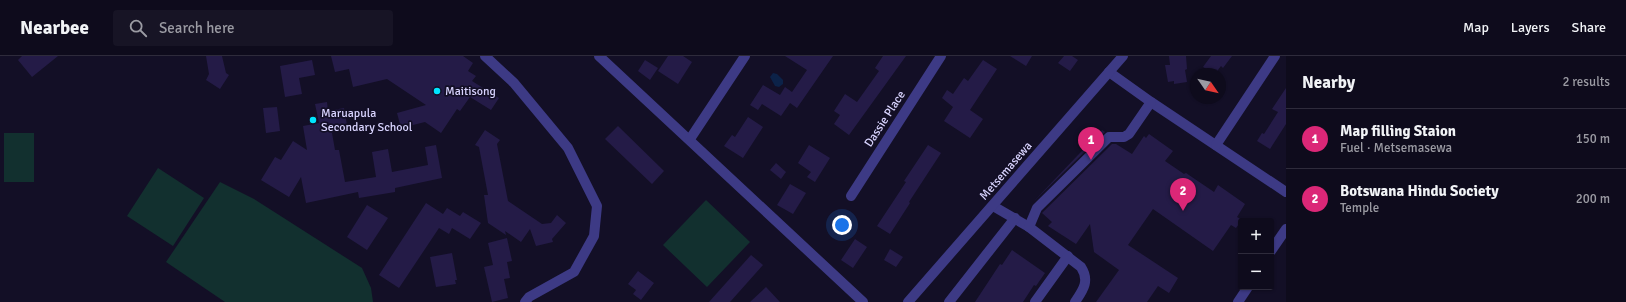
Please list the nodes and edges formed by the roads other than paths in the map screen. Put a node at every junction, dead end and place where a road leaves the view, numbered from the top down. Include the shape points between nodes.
1 (485, 56) edge
2 (600, 56) edge
3 (744, 56) edge
4 (941, 56) edge
5 (1123, 56) edge
6 (1275, 56) edge
7 (1109, 72) junction
8 (1151, 102) junction
9 (690, 139) junction
10 (1216, 145) junction
11 (1286, 192) edge
12 (851, 196) dead end
13 (993, 206) junction
14 (1015, 218) junction
15 (1029, 227) junction
16 (1286, 229) edge
17 (1274, 247) edge
18 (1068, 256) junction
19 (1246, 290) edge
20 (525, 302) edge
21 (863, 302) edge
22 (908, 302) edge
23 (949, 302) edge
24 (1036, 302) edge
25 (1074, 302) edge
26 (1238, 302) edge

1 - 20 street via 514,83 568,148 597,206 594,236 574,272 529,297
2 - 9 street
3 - 9 street
4 - 12 street, Dassie Place
5 - 7 street, Metsemasewa
6 - 10 street
7 - 8 street
7 - 13 street, Metsemasewa
8 - 10 street
8 - 15 street via 1130,133 1124,137 1109,137 1037,208
9 - 21 street
10 - 11 street
13 - 14 street
13 - 22 street, Metsemasewa
14 - 15 street
14 - 23 street
15 - 18 street
16 - 17 street
18 - 24 street
18 - 25 street via 1081,267 1085,276 1084,288
19 - 26 street

